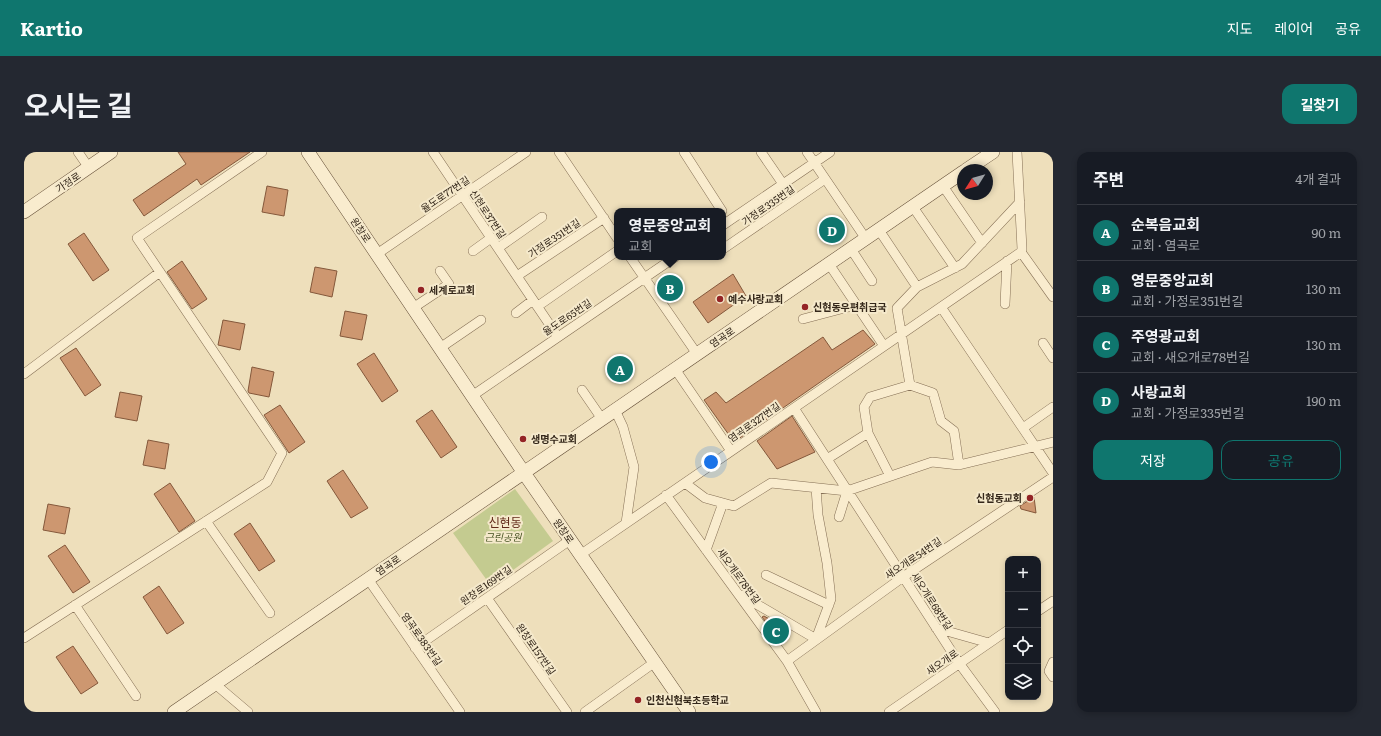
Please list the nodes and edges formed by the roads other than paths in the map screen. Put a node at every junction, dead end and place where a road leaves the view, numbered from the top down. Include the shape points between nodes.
1 (78, 152) edge
2 (111, 152) edge
3 (262, 152) edge
4 (308, 152) edge
5 (432, 152) edge
6 (526, 152) edge
7 (559, 152) edge
8 (684, 152) edge
9 (761, 152) edge
10 (807, 152) edge
11 (830, 152) edge
12 (993, 152) edge
13 (1017, 152) edge
14 (814, 162) junction
15 (975, 164) edge
16 (89, 168) junction
17 (957, 176) edge
18 (825, 178) junction
19 (783, 184) junction
20 (943, 186) junction
21 (462, 196) junction
22 (1020, 202) junction
23 (913, 207) junction
24 (720, 208) edge
25 (24, 212) edge
26 (542, 217) dead end
27 (604, 218) junction
28 (726, 223) edge
29 (879, 230) junction
30 (614, 233) edge
31 (491, 238) junction
32 (866, 239) junction
33 (982, 243) junction
34 (726, 247) edge
35 (498, 248) junction
36 (851, 249) junction
37 (473, 251) dead end
38 (1021, 252) junction
39 (614, 253) edge
40 (376, 254) junction
41 (632, 260) edge
42 (671, 260) edge
43 (1007, 261) junction
44 (829, 264) junction
45 (954, 268) junction
46 (440, 271) dead end
47 (160, 272) junction
48 (517, 276) junction
49 (644, 278) junction
50 (872, 281) dead end
51 (917, 287) junction
52 (1053, 297) edge
53 (536, 303) junction
54 (856, 304) junction
55 (1005, 304) dead end
56 (941, 307) junction
57 (413, 308) junction
58 (516, 313) dead end
59 (803, 319) dead end
60 (481, 320) dead end
61 (901, 335) junction
62 (558, 337) junction
63 (1043, 343) dead end
64 (884, 346) junction
65 (440, 348) junction
66 (697, 354) junction
67 (1053, 358) edge
68 (675, 369) junction
69 (24, 374) edge
70 (910, 386) junction
71 (582, 390) dead end
72 (472, 396) junction
73 (1053, 407) edge
74 (794, 408) junction
75 (615, 410) junction
76 (602, 419) junction
77 (1023, 428) junction
78 (868, 433) junction
79 (1053, 442) edge
80 (1036, 448) junction
81 (732, 451) junction
82 (826, 459) junction
83 (959, 465) junction
84 (524, 473) junction
85 (1053, 473) edge
86 (890, 476) junction
87 (1053, 477) edge
88 (685, 483) junction
89 (816, 488) junction
90 (847, 491) junction
91 (666, 495) junction
92 (723, 502) junction
93 (839, 518) dead end
94 (206, 521) junction
95 (626, 523) junction
96 (570, 540) junction
97 (706, 550) junction
98 (580, 555) junction
99 (766, 575) dead end
100 (904, 577) junction
101 (368, 579) junction
102 (737, 592) junction
103 (487, 598) junction
104 (1053, 601) edge
105 (75, 605) junction
106 (829, 605) junction
107 (1041, 608) edge
108 (270, 613) dead end
109 (936, 628) junction
110 (1005, 632) edge
111 (24, 638) edge
112 (816, 640) junction
113 (989, 643) junction
114 (415, 648) junction
115 (787, 661) junction
116 (655, 662) junction
117 (1053, 662) edge
118 (959, 663) junction
119 (1053, 676) edge
120 (215, 684) junction
121 (136, 696) dead end
122 (174, 712) edge
123 (248, 712) edge
124 (459, 712) edge
125 (567, 712) edge
126 (585, 712) edge
127 (689, 712) edge
128 (816, 712) edge
129 (889, 712) edge
130 (994, 712) edge

1 - 16 street
2 - 16 main road, 가정로
3 - 47 street via 136,238
4 - 40 main road, 원창로
5 - 21 street, 신현로37번길
6 - 21 street, 율도로77번길
7 - 27 street
8 - 24 street
9 - 19 street
10 - 14 street
11 - 14 street
12 - 15 main road
13 - 22 street
14 - 18 street
14 - 19 street
16 - 25 main road, 가정로
17 - 20 main road, 염곡로
18 - 32 street
18 - 34 street, 가정로335번길
19 - 28 street
20 - 23 main road, 염곡로
20 - 33 street
21 - 31 street, 신현로37번길
21 - 40 street, 율도로77번길
22 - 33 street
22 - 38 street
23 - 29 main road, 염곡로
23 - 45 street
26 - 35 street, 신현로37번길
27 - 30 street
27 - 48 street, 가정로351번길
29 - 32 main road, 염곡로
29 - 51 street
31 - 35 street, 신현로37번길
31 - 37 street
32 - 36 main road, 염곡로
33 - 45 street via 962,264
35 - 48 street, 신현로37번길
36 - 44 main road, 염곡로
36 - 50 street
38 - 43 street, 염곡로327번길
38 - 52 street
39 - 53 street
40 - 57 main road, 원창로
41 - 49 street
42 - 49 street, 율도로65번길
43 - 55 street
43 - 56 street, 염곡로327번길
44 - 54 street
44 - 66 main road, 염곡로
45 - 51 street
46 - 57 street via 449,284
47 - 69 street
47 - 94 street via 282,453 267,482
48 - 53 street, 신현로37번길
49 - 62 street, 율도로65번길
49 - 66 street
51 - 61 street via 897,308
53 - 58 street
53 - 62 street, 신현로37번길
54 - 59 street
54 - 64 street
56 - 61 street, 염곡로327번길
56 - 77 street
57 - 65 main road, 원창로
60 - 65 street
61 - 64 street, 염곡로327번길
61 - 70 street
62 - 72 street, 율도로65번길
63 - 67 street
64 - 74 street, 염곡로327번길
65 - 72 main road, 원창로
66 - 68 main road, 염곡로
68 - 75 main road, 염곡로
68 - 81 street
70 - 78 street via 870,397 864,407
70 - 83 street via 933,393 941,421 954,431
71 - 76 street
72 - 84 main road, 원창로
73 - 77 street
74 - 81 street, 염곡로327번길
74 - 82 street, 새오개로68번길
75 - 76 main road, 염곡로
75 - 95 street via 623,427 634,467
76 - 84 main road, 염곡로
77 - 80 street
78 - 82 street
78 - 86 street
79 - 80 street
80 - 83 street
80 - 85 street
81 - 88 street, 염곡로327번길
82 - 90 street, 새오개로68번길
83 - 86 street via 932,462
84 - 96 main road, 원창로
84 - 101 main road, 염곡로
86 - 90 street
87 - 100 street, 새오개로54번길
88 - 91 street, 염곡로327번길
88 - 92 street via 705,498
89 - 90 street
89 - 92 street via 771,483 734,506
89 - 106 street via 831,599
90 - 93 street
90 - 100 street, 새오개로68번길
91 - 95 street, 염곡로327번길
91 - 97 street, 새오개로78번길
92 - 97 street
94 - 105 street
94 - 108 street
95 - 98 street, 염곡로327번길
96 - 98 main road, 원창로
96 - 103 street, 원창로169번길
97 - 102 street, 새오개로78번길
98 - 116 main road, 원창로
99 - 106 street
100 - 109 street, 새오개로68번길
100 - 112 street, 새오개로54번길
101 - 114 street, 염곡로383번길
101 - 120 main road, 염곡로
102 - 112 street
102 - 115 street, 새오개로78번길
103 - 114 street, 원창로169번길
103 - 125 street, 원창로157번길
104 - 107 street
105 - 111 street
105 - 121 street
106 - 112 street
109 - 113 street
109 - 118 street, 새오개로68번길
110 - 113 street, 새오개로
112 - 115 street, 새오개로54번길
113 - 118 street, 새오개로
114 - 124 street, 염곡로383번길
115 - 128 street, 새오개로78번길
116 - 126 street
116 - 127 main road, 원창로
117 - 119 street via 1049,671
118 - 129 street, 새오개로
118 - 130 street, 새오개로68번길
120 - 122 main road, 염곡로
120 - 123 street

